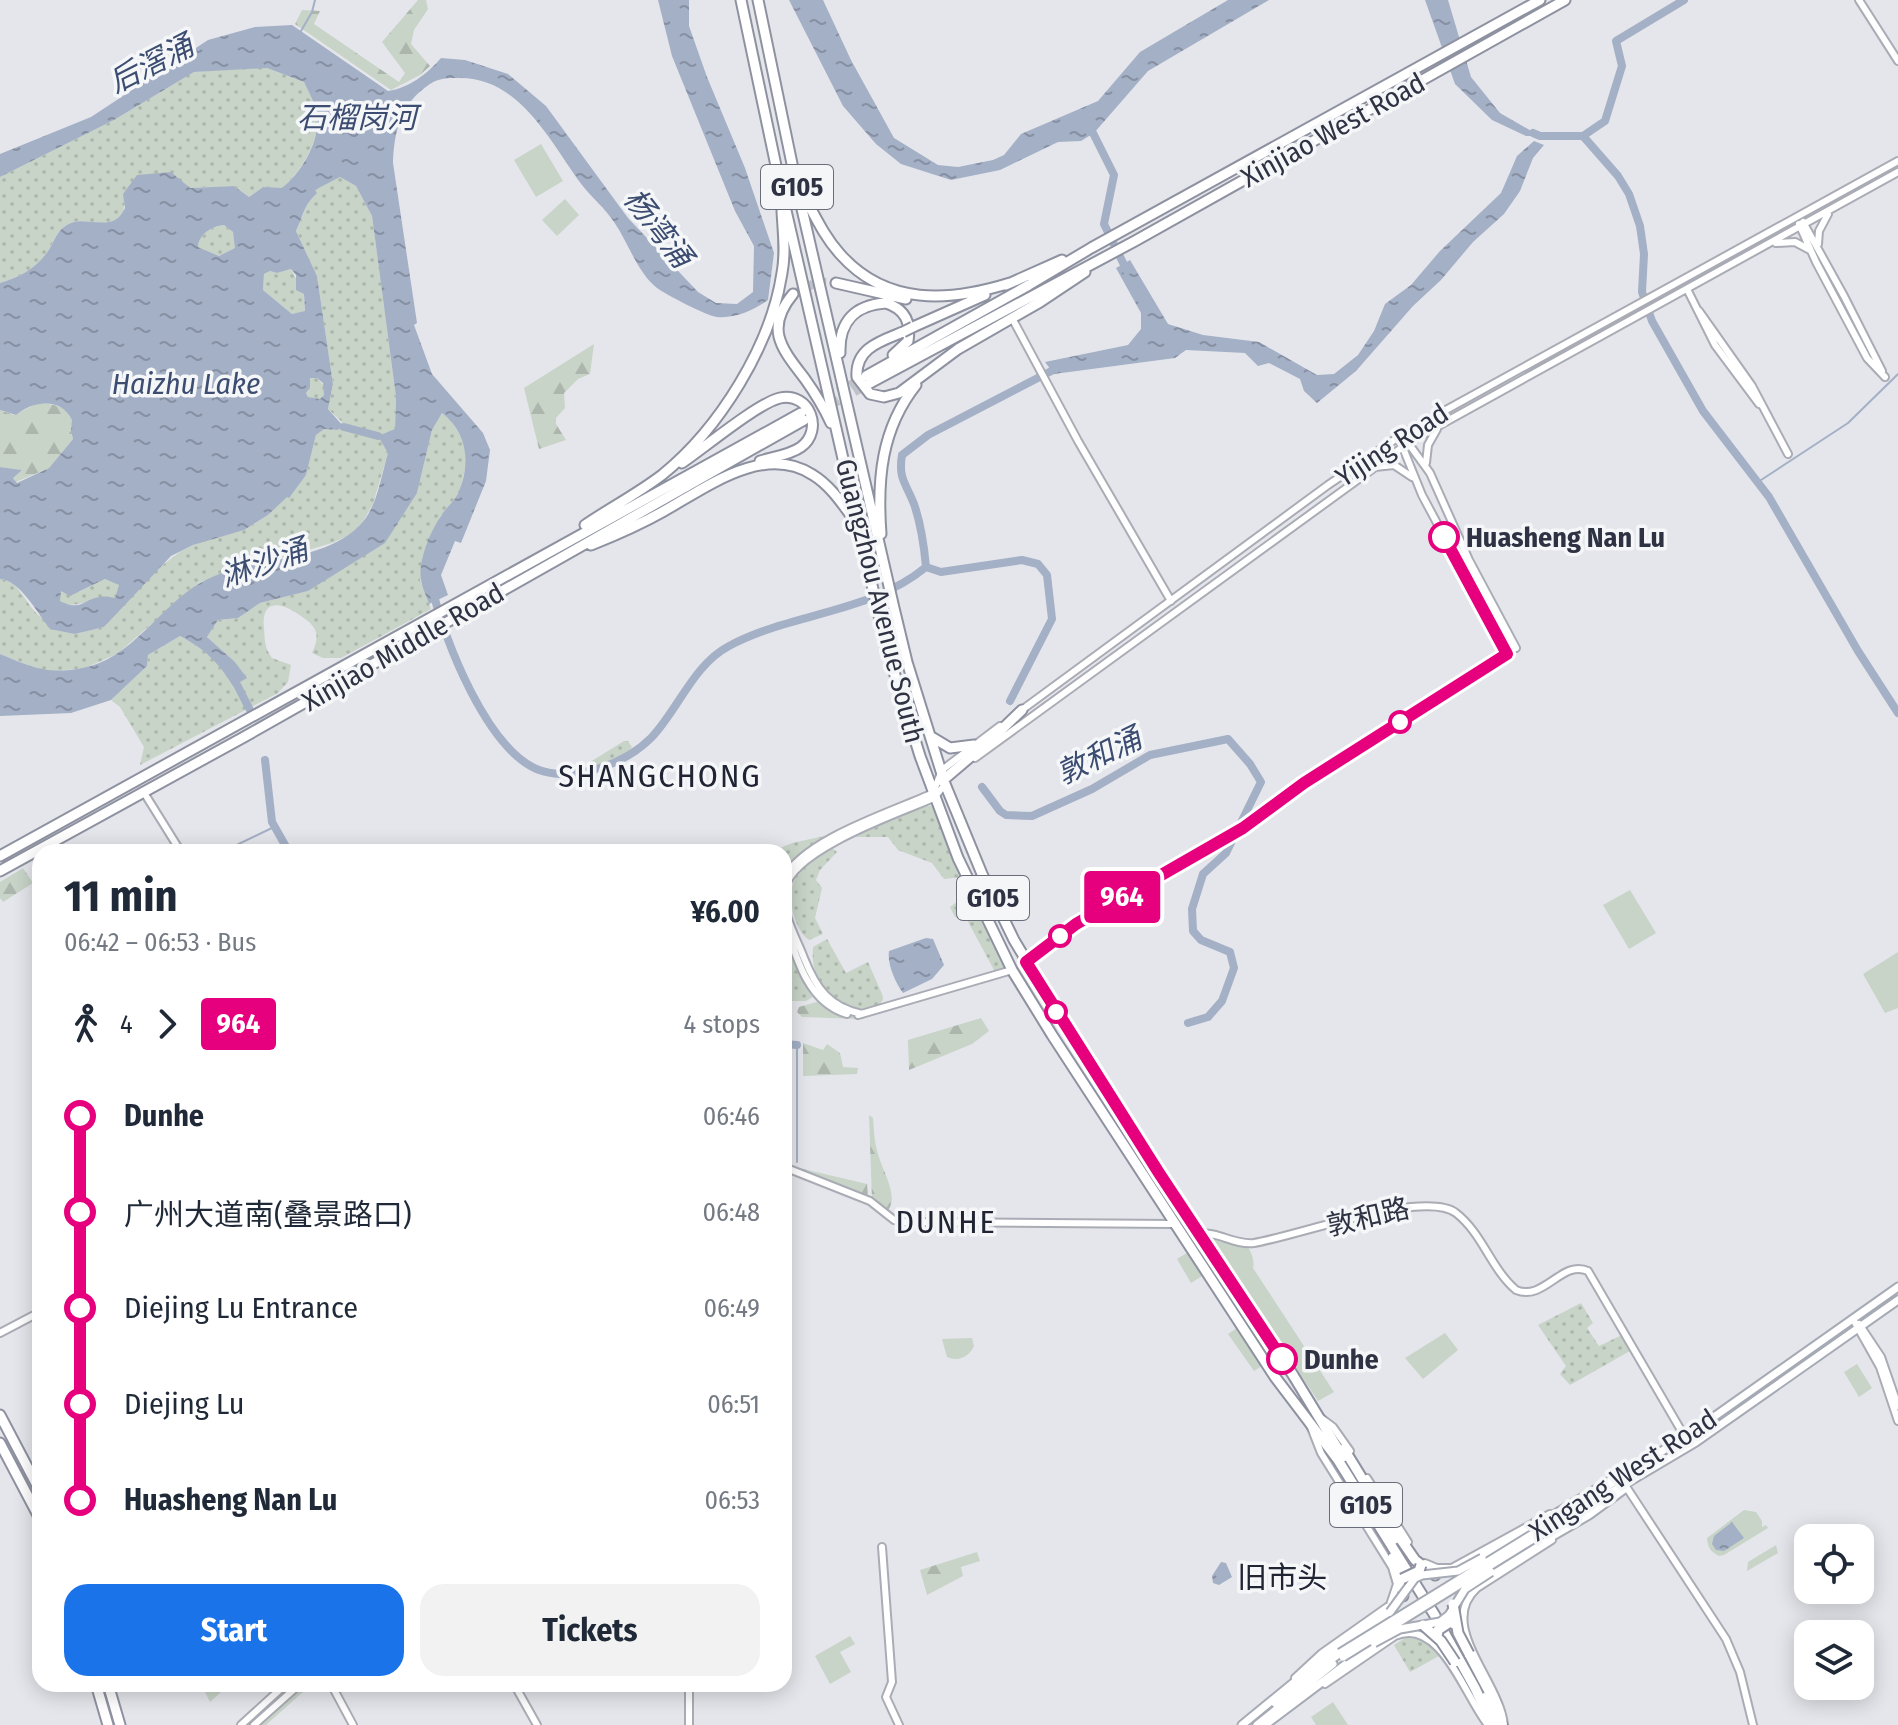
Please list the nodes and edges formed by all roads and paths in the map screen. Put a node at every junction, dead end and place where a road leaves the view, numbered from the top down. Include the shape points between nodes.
1 (741, 0) edge
2 (758, 0) edge
3 (1540, 0) edge
4 (1565, 0) edge
5 (1859, 0) edge
6 (1898, 61) edge
7 (1898, 161) edge
8 (1898, 172) edge
9 (796, 183) junction
10 (781, 187) junction
11 (1840, 193) junction
12 (1845, 202) junction
13 (1834, 208) junction
14 (1797, 216) junction
15 (1802, 225) junction
16 (1756, 239) junction
17 (1091, 248) junction
18 (1761, 248) junction
19 (1814, 249) junction
20 (1100, 259) junction
21 (836, 283) tunnel mouth
22 (1010, 283) junction
23 (1687, 289) junction
24 (793, 294) dead end
25 (1012, 318) junction
26 (944, 358) junction
27 (840, 373) junction
28 (866, 377) junction
29 (1436, 415) junction
30 (1441, 424) junction
31 (1400, 436) junction
32 (839, 441) junction
33 (1410, 442) junction
34 (1402, 447) junction
35 (1788, 454) dead end
36 (1365, 459) junction
37 (1427, 467) junction
38 (1372, 468) junction
39 (728, 476) junction
40 (1416, 483) junction
41 (635, 494) junction
42 (858, 526) junction
43 (560, 545) junction
44 (882, 557) junction
45 (555, 560) junction
46 (1171, 601) junction
47 (1516, 648) dead end
48 (1507, 654) dead end
49 (1022, 710) joint
50 (1004, 726) junction
51 (929, 736) junction
52 (976, 751) junction
53 (938, 780) junction
54 (143, 791) junction
55 (935, 795) junction
56 (954, 808) junction
57 (964, 832) junction
58 (949, 838) junction
59 (48, 844) edge
60 (176, 844) edge
61 (32, 853) edge
62 (0, 856) edge
63 (792, 868) edge
64 (0, 871) edge
65 (792, 876) edge
66 (792, 928) edge
67 (792, 939) edge
68 (1012, 970) junction
69 (862, 1014) junction
70 (792, 1170) edge
71 (1173, 1224) junction
72 (1199, 1234) junction
73 (1898, 1287) edge
74 (1898, 1300) edge
75 (1863, 1312) junction
76 (32, 1316) edge
77 (1853, 1319) junction
78 (1869, 1320) junction
79 (1859, 1328) junction
80 (0, 1333) edge
81 (1832, 1334) junction
82 (1838, 1342) junction
83 (1898, 1406) edge
84 (0, 1415) edge
85 (1319, 1416) junction
86 (1898, 1421) edge
87 (1309, 1422) junction
88 (1685, 1437) junction
89 (0, 1443) edge
90 (32, 1469) edge
91 (1642, 1470) junction
92 (1627, 1488) junction
93 (32, 1504) edge
94 (1557, 1510) junction
95 (1564, 1529) junction
96 (882, 1547) dead end
97 (1421, 1565) junction
98 (1451, 1571) junction
99 (1435, 1575) junction
100 (1402, 1579) junction
101 (1467, 1592) junction
102 (1403, 1596) junction
103 (1453, 1604) junction
104 (1390, 1609) junction
105 (1423, 1625) junction
106 (1456, 1625) junction
107 (1406, 1630) junction
108 (1437, 1637) junction
109 (1342, 1655) junction
110 (1287, 1688) junction
111 (98, 1692) edge
112 (110, 1692) edge
113 (277, 1692) edge
114 (291, 1692) edge
115 (335, 1692) edge
116 (518, 1692) edge
117 (689, 1692) edge
118 (1305, 1696) junction
119 (108, 1725) edge
120 (120, 1725) edge
121 (241, 1725) edge
122 (254, 1725) edge
123 (353, 1725) edge
124 (537, 1725) edge
125 (689, 1725) edge
126 (899, 1725) edge
127 (1242, 1725) edge
128 (1257, 1725) edge
129 (1265, 1725) edge
130 (1490, 1725) edge
131 (1503, 1725) edge
132 (1753, 1725) edge

1 - 10 highway, Guangzhou Avenue South / G105
2 - 9 highway, Guangzhou Avenue South / G105
3 - 17 highway, Xinjiao West Road
4 - 20 highway, Xinjiao West Road
5 - 6 street
7 - 11 street, Yijing Road
8 - 12 street, Yijing Road
9 - 22 highway via 840,254 890,288 943,297
9 - 27 highway, Guangzhou Avenue South / G105
10 - 32 highway, Guangzhou Avenue South / G105
10 - 41 highway via 782,273 756,350 702,436
11 - 12 street
11 - 14 street, Yijing Road
12 - 13 street, Yijing Road
13 - 15 street, Yijing Road
13 - 19 street via 1820,227
14 - 15 street
14 - 16 street, Yijing Road
15 - 18 street, Yijing Road
15 - 19 street
16 - 18 street
16 - 29 street, Yijing Road
17 - 22 highway
17 - 28 highway
18 - 19 street via 1786,241
18 - 23 street, Yijing Road
19 - 19 street via 1867,358 1885,377
20 - 25 highway
20 - 28 highway
21 - 22 highway via 934,303 964,300
22 - 26 highway via 869,348 859,359 857,377 870,394 884,397 899,393
23 - 30 street, Yijing Road
23 - 35 street via 1715,345
24 - 32 highway via 779,324 782,348 819,400
25 - 26 highway
25 - 46 street
26 - 44 highway via 906,398 887,440 879,487
27 - 28 highway via 840,332 847,320 876,304 892,304 908,321 908,341
27 - 44 highway, Guangzhou Avenue South / G105
29 - 30 street
29 - 31 street, Yijing Road
30 - 33 street, Yijing Road
30 - 37 street via 1428,445
31 - 33 street
31 - 34 street
31 - 36 street, Yijing Road
32 - 42 highway, Guangzhou Avenue South / G105
33 - 34 street, Yijing Road
33 - 37 street
34 - 38 street, Yijing Road
34 - 40 street
36 - 38 street
36 - 46 street, Yijing Road
37 - 47 street
38 - 40 street via 1400,467
38 - 52 street, Yijing Road via 997,741
39 - 41 highway via 804,444 813,423 806,406 787,397 767,403
39 - 42 highway via 771,464 802,469 826,485
39 - 45 highway
40 - 48 street
41 - 43 highway
42 - 53 highway, Guangzhou Avenue South / G105 via 895,679
43 - 45 highway, Xinjiao Middle Road via 801,414
43 - 62 highway, Xinjiao Middle Road
44 - 51 highway, Guangzhou Avenue South / G105
45 - 54 highway, Xinjiao Middle Road
46 - 49 street, Yijing Road
49 - 50 highway
50 - 52 highway
50 - 52 street via 985,737
51 - 52 highway via 950,748
51 - 53 highway, Guangzhou Avenue South / G105
52 - 53 highway
53 - 55 highway, Guangzhou Avenue South / G105
53 - 55 street
53 - 56 highway, Guangzhou Avenue South / G105
54 - 59 highway, Xinjiao Middle Road
54 - 60 street
55 - 56 highway
55 - 58 highway, Guangzhou Avenue South / G105
55 - 63 street via 821,844
55 - 65 street via 818,851
56 - 57 highway, Guangzhou Avenue South / G105
57 - 58 highway via 955,829
57 - 72 highway, Guangzhou Avenue South / G105 via 1035,978
58 - 68 highway, Guangzhou Avenue South / G105
61 - 64 highway, Xinjiao Middle Road
66 - 69 street via 817,988 836,1005
67 - 69 street via 817,996 841,1012
68 - 69 street
68 - 71 highway, Guangzhou Avenue South / G105
70 - 71 street via 870,1201 901,1222
71 - 87 highway, Guangzhou Avenue South / G105
72 - 85 highway, Guangzhou Avenue South / G105
72 - 88 street, 敦和路 via 1254,1243 1402,1208 1443,1206 1473,1230 1516,1290 1531,1293 1575,1269 1592,1275
73 - 75 main road, Xingang West Road
74 - 78 main road, Xingang West Road
75 - 77 main road, Xingang West Road
75 - 78 street
76 - 80 street
77 - 79 street
77 - 81 main road, Xingang West Road
78 - 79 main road, Xingang West Road
79 - 82 main road, Xingang West Road
79 - 83 street via 1883,1362
79 - 86 street via 1880,1367
81 - 82 main road
81 - 88 main road, Xingang West Road
82 - 91 main road, Xingang West Road via 1714,1431
84 - 90 highway
85 - 97 highway
85 - 98 street via 1340,1437 1416,1554 1431,1567
85 - 131 highway, Guangzhou Avenue South / G105
87 - 100 highway
87 - 104 street via 1321,1453 1392,1567 1397,1584
87 - 130 highway, Guangzhou Avenue South / G105 via 1420,1591
88 - 91 main road, Xingang West Road
89 - 93 highway
91 - 92 main road
91 - 94 main road via 1607,1481
91 - 109 main road, Xingang West Road, bridge
92 - 95 main road
92 - 132 street via 1726,1639
94 - 98 street
94 - 98 main road, bridge via 1482,1558
95 - 101 street
95 - 101 main road, bridge
96 - 126 street via 892,1682 886,1697
97 - 99 highway, bridge
97 - 100 highway, bridge
98 - 99 main road, bridge
98 - 101 street, bridge via 1457,1587
99 - 102 main road, bridge via 1415,1578
99 - 103 main road, bridge via 1449,1584
100 - 102 highway, bridge
101 - 103 main road, bridge
101 - 131 street via 1463,1628 1498,1699
102 - 104 main road, bridge
102 - 105 main road, bridge via 1407,1614
103 - 105 main road, bridge via 1440,1622
103 - 106 highway, bridge
104 - 107 main road, bridge via 1400,1610
104 - 110 main road
104 - 110 street via 1312,1661
105 - 107 main road, bridge
105 - 108 highway, bridge
106 - 108 highway, bridge via 1450,1622
106 - 131 highway, bridge
107 - 118 street
107 - 118 main road, bridge via 1374,1643
107 - 130 street via 1439,1647
108 - 130 highway, bridge
109 - 127 main road
109 - 128 main road
110 - 127 main road
111 - 119 highway
112 - 120 highway
113 - 121 street
114 - 122 street
115 - 123 street
116 - 124 street
117 - 125 street
118 - 129 main road

